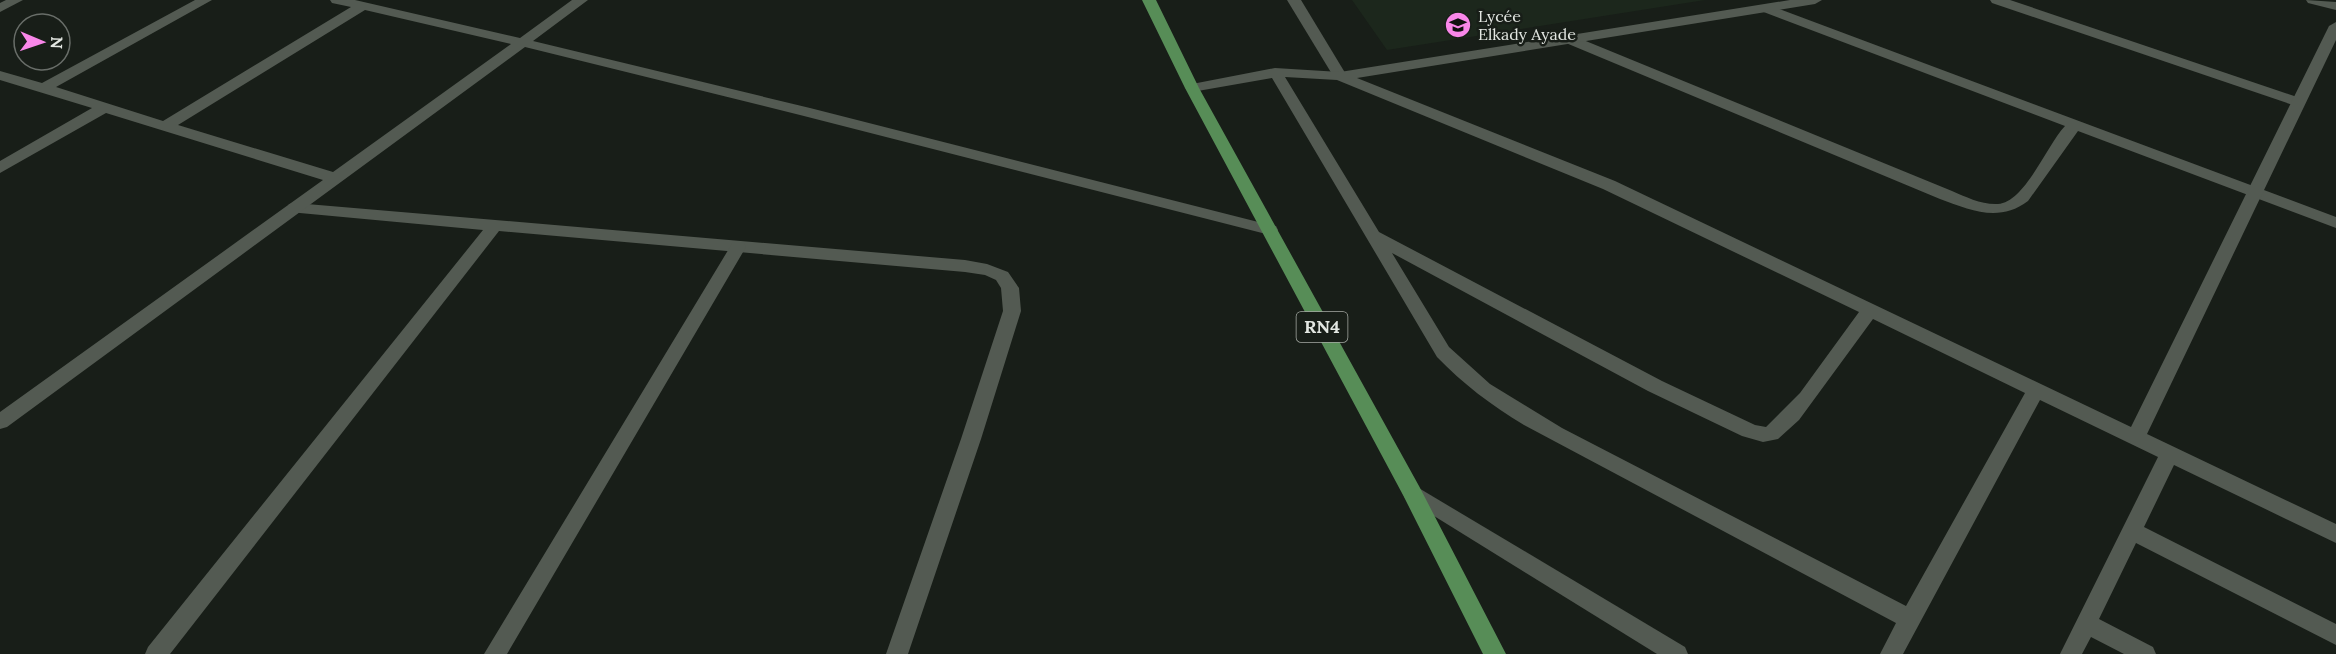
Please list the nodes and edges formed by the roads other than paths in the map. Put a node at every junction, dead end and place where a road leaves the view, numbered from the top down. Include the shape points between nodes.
1 (16, 0) edge
2 (205, 0) edge
3 (337, 0) edge
4 (581, 0) edge
5 (1149, 0) edge
6 (1294, 0) edge
7 (1815, 0) edge
8 (1997, 0) edge
9 (2313, 0) edge
10 (363, 6) junction
11 (2336, 6) edge
12 (0, 8) edge
13 (1766, 8) junction
14 (2336, 26) edge
15 (1571, 39) junction
16 (522, 42) junction
17 (1275, 72) junction
18 (0, 75) edge
19 (1340, 76) junction
20 (44, 88) junction
21 (1192, 88) junction
22 (2298, 102) junction
23 (105, 107) junction
24 (2075, 124) junction
25 (165, 126) junction
26 (0, 168) edge
27 (337, 179) junction
28 (2254, 192) junction
29 (295, 208) junction
30 (2336, 223) edge
31 (496, 224) junction
32 (1270, 230) junction
33 (1372, 235) junction
34 (738, 247) junction
35 (1869, 311) junction
36 (2036, 391) junction
37 (0, 422) edge
38 (2135, 438) junction
39 (2169, 454) junction
40 (1412, 492) junction
41 (2132, 531) junction
42 (2336, 534) edge
43 (1909, 619) junction
44 (2086, 623) junction
45 (2336, 635) edge
46 (156, 654) edge
47 (495, 654) edge
48 (897, 654) edge
49 (1495, 654) edge
50 (1677, 654) edge
51 (1891, 654) edge
52 (2071, 654) edge
53 (2145, 654) edge

1 - 12 street
2 - 20 street
3 - 10 street
4 - 16 street
5 - 21 main road, RN4
6 - 19 street
7 - 13 street
8 - 22 street
9 - 11 street
10 - 16 street
10 - 25 street
13 - 15 street
13 - 24 street
14 - 22 street
15 - 19 street
15 - 24 street via 1946,195 1986,208 2013,206 2026,194
16 - 27 street
16 - 32 street
17 - 19 street
17 - 21 street
17 - 33 street
18 - 20 street
19 - 35 street via 1609,186
20 - 23 street
21 - 32 main road, RN4
22 - 28 street
23 - 25 street
23 - 26 street
24 - 28 street
25 - 27 street
27 - 29 street
28 - 30 street
28 - 38 street
29 - 31 street
29 - 37 street
31 - 34 street
31 - 46 street
32 - 40 main road, RN4
33 - 35 street via 1655,386 1761,435 1779,429 1809,395
33 - 43 street via 1443,352 1478,387
34 - 47 street
34 - 48 street via 982,268 1002,275 1013,291 1012,310 971,439
35 - 36 street
36 - 38 street
36 - 43 street
38 - 39 street
39 - 41 street
39 - 42 street
40 - 49 main road, RN4
40 - 50 street
41 - 44 street
41 - 45 street
43 - 51 street
44 - 52 street
44 - 53 street

